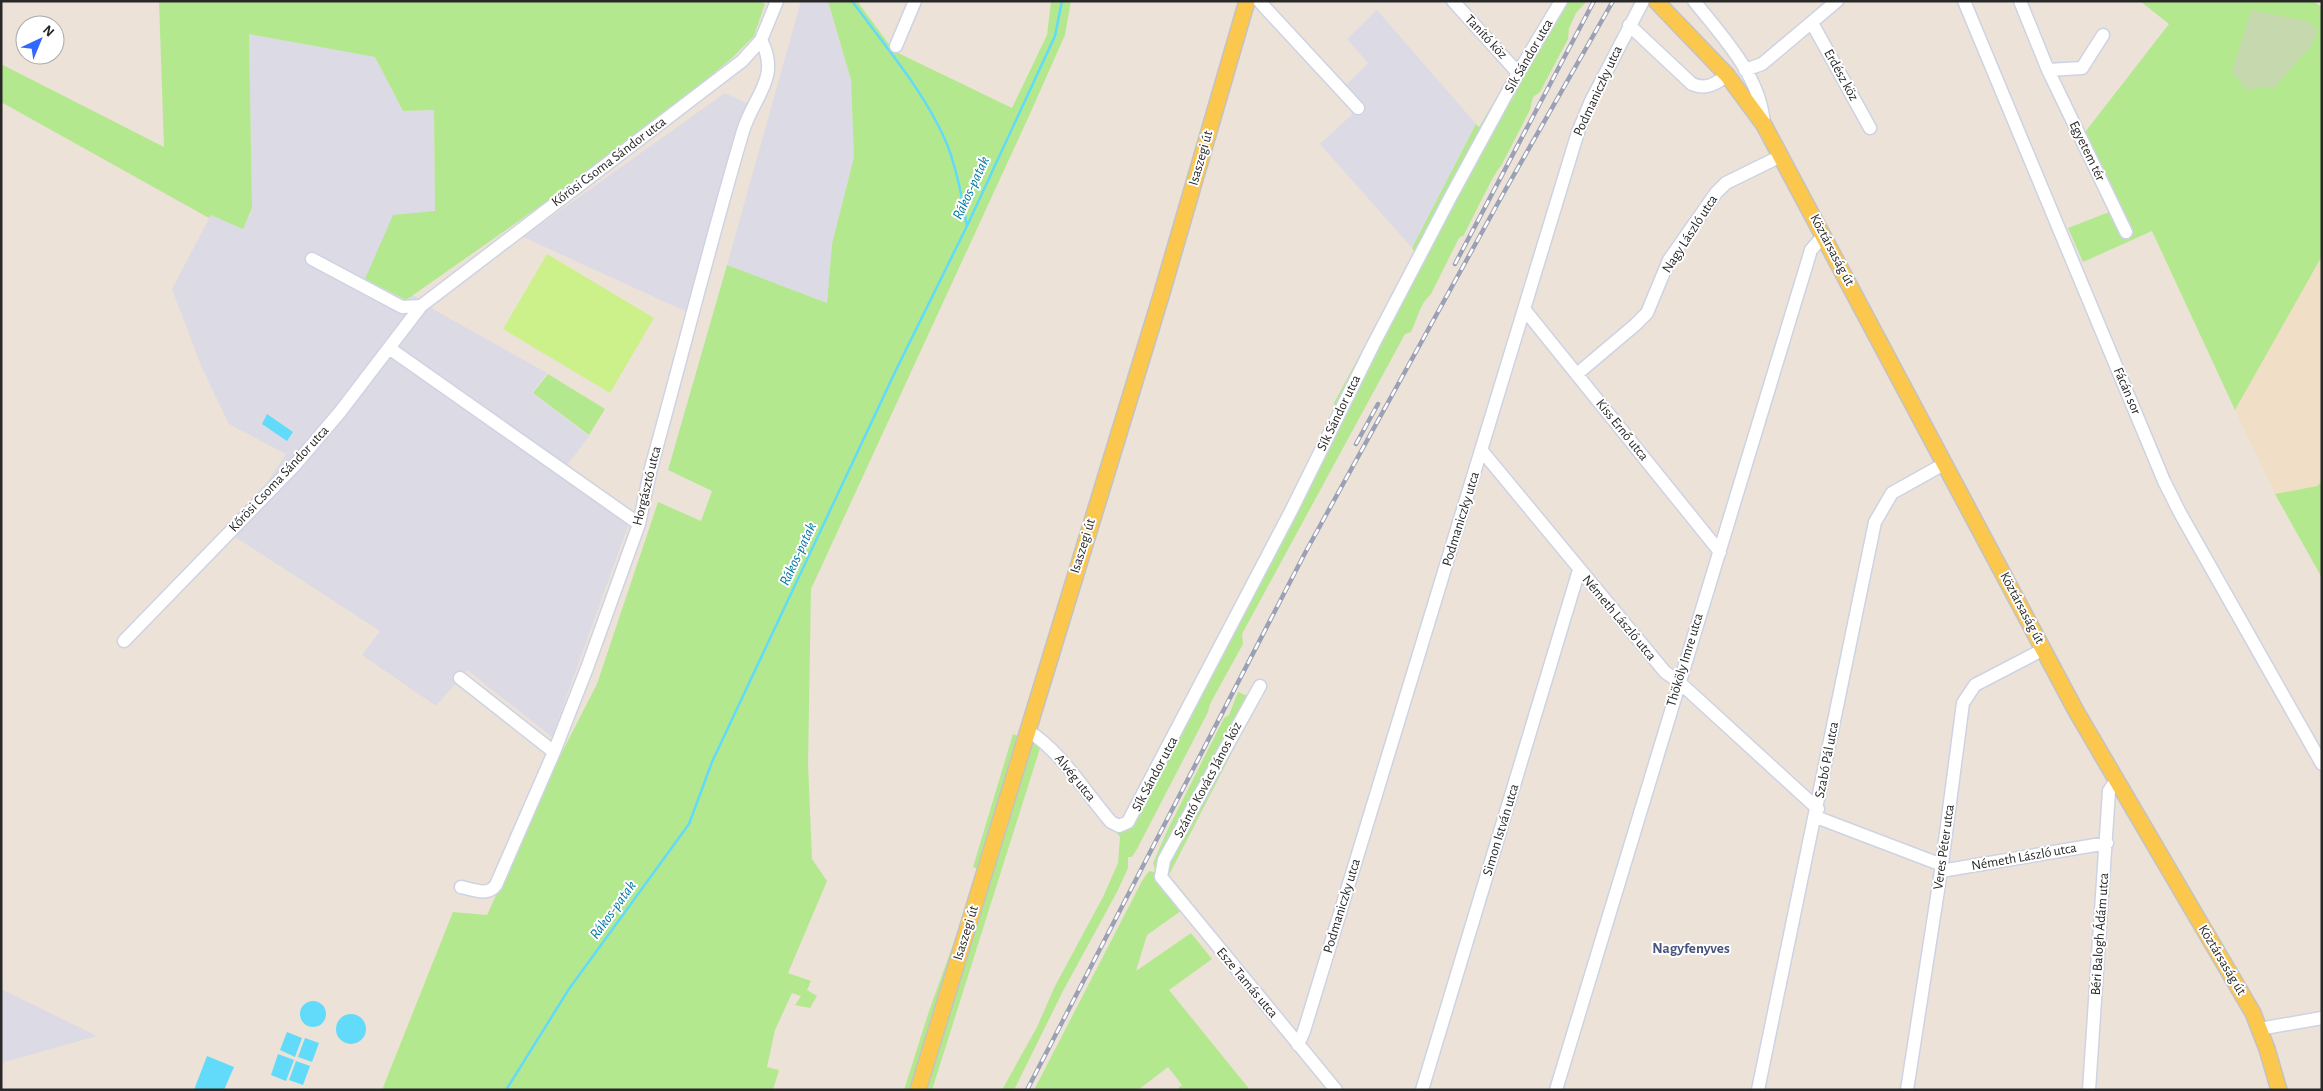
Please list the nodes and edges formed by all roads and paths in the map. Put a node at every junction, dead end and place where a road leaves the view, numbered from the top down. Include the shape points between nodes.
1 (777, 1) edge
2 (915, 1) edge
3 (1247, 1) edge
4 (1260, 1) edge
5 (1453, 1) edge
6 (1561, 1) edge
7 (1643, 1) edge
8 (1694, 1) edge
9 (1837, 1) edge
10 (1964, 1) edge
11 (2020, 1) edge
12 (1660, 7) edge
13 (1812, 23) junction
14 (1629, 25) junction
15 (2103, 35) dead end
16 (761, 40) junction
17 (896, 46) dead end
18 (1745, 70) junction
19 (2048, 70) junction
20 (1518, 73) junction
21 (1727, 75) junction
22 (1358, 108) dead end
23 (1764, 125) junction
24 (1870, 128) dead end
25 (1781, 156) junction
26 (2126, 232) dead end
27 (1824, 235) junction
28 (312, 259) dead end
29 (421, 306) junction
30 (1524, 309) junction
31 (389, 348) junction
32 (1577, 374) junction
33 (1482, 451) junction
34 (1944, 464) junction
35 (639, 524) junction
36 (1720, 552) junction
37 (1580, 570) junction
38 (124, 641) dead end
39 (2044, 649) junction
40 (460, 678) dead end
41 (1678, 682) junction
42 (1260, 686) dead end
43 (1027, 730) junction
44 (554, 752) junction
45 (2322, 764) edge
46 (2116, 780) junction
47 (1817, 813) junction
48 (1121, 826) joint
49 (2107, 843) junction
50 (1941, 868) junction
51 (1161, 875) joint
52 (460, 887) dead end
53 (2322, 1018) edge
54 (2259, 1030) junction
55 (1298, 1045) junction
56 (918, 1090) edge
57 (1336, 1090) edge
58 (1422, 1090) edge
59 (1556, 1090) edge
60 (1758, 1090) edge
61 (1907, 1090) edge
62 (2089, 1090) edge
63 (2279, 1090) edge

1 - 16 street, Kőrösi Csoma Sándor utca
2 - 17 street
3 - 43 main road, Isaszegi út via 1161,296
4 - 22 street
5 - 20 street, Tanító köz
6 - 20 street, Sík Sándor utca
7 - 14 street, Podmaniczky utca
8 - 18 street, Köztársaság út
9 - 13 street
10 - 45 street, Fácán sor via 2164,481
11 - 19 street, Egyetem tér
12 - 21 main road, Köztársaság út
13 - 18 street via 1762,64
13 - 24 street, Erdész köz
14 - 21 street via 1692,84 1709,86
14 - 30 street, Podmaniczky utca via 1578,132
15 - 19 street via 2082,68
16 - 29 street, Kőrösi Csoma Sándor utca via 731,71
16 - 35 street, Horgásztó utca via 768,54 769,73 743,130 651,468
18 - 23 street, Köztársaság út via 1761,103
19 - 26 street, Egyetem tér
20 - 48 street, Sík Sándor utca via 1372,345 1292,510 1146,791 1130,820
21 - 23 main road, Köztársaság út
23 - 25 main road, Köztársaság út
25 - 27 main road, Köztársaság út
25 - 32 street, Nagy László utca via 1726,184 1716,193 1669,260 1647,313
27 - 34 main road, Köztársaság út
27 - 36 street, Thököly Imre utca via 1811,250
28 - 29 street via 402,307
29 - 31 street, Kőrösi Csoma Sándor utca
30 - 32 street, Kiss Ernő utca
30 - 33 street, Podmaniczky utca
31 - 35 street
31 - 38 street, Kőrösi Csoma Sándor utca via 294,466
32 - 36 street, Kiss Ernő utca
33 - 37 street, Németh László utca
33 - 55 street, Podmaniczky utca
34 - 39 main road, Köztársaság út
34 - 47 street, Szabó Pál utca via 1892,493 1875,522
35 - 44 street, Horgásztó utca
36 - 41 street, Thököly Imre utca
37 - 41 street, Németh László utca via 1665,672
37 - 58 street, Simon István utca
39 - 46 main road, Köztársaság út
39 - 50 street, Veres Péter utca via 1983,680 1966,695
40 - 44 street
41 - 47 street, Németh László utca
41 - 59 street, Thököly Imre utca
42 - 51 street, Szántó Kovács János köz via 1164,860
43 - 48 street, Alvég utca via 1054,752 1111,822
43 - 56 main road, Isaszegi út
44 - 52 street, Horgásztó utca via 493,888 484,892
46 - 49 street, Béri Balogh Ádám utca via 2109,791
46 - 54 main road, Köztársaság út via 2244,997
47 - 50 street, Németh László utca
47 - 60 street, Szabó Pál utca
49 - 50 street, Németh László utca
49 - 62 street, Béri Balogh Ádám utca
50 - 61 street, Veres Péter utca
51 - 55 street, Esze Tamás utca via 1163,882
53 - 54 street
54 - 63 main road, Köztársaság út
55 - 57 street, Esze Tamás utca

